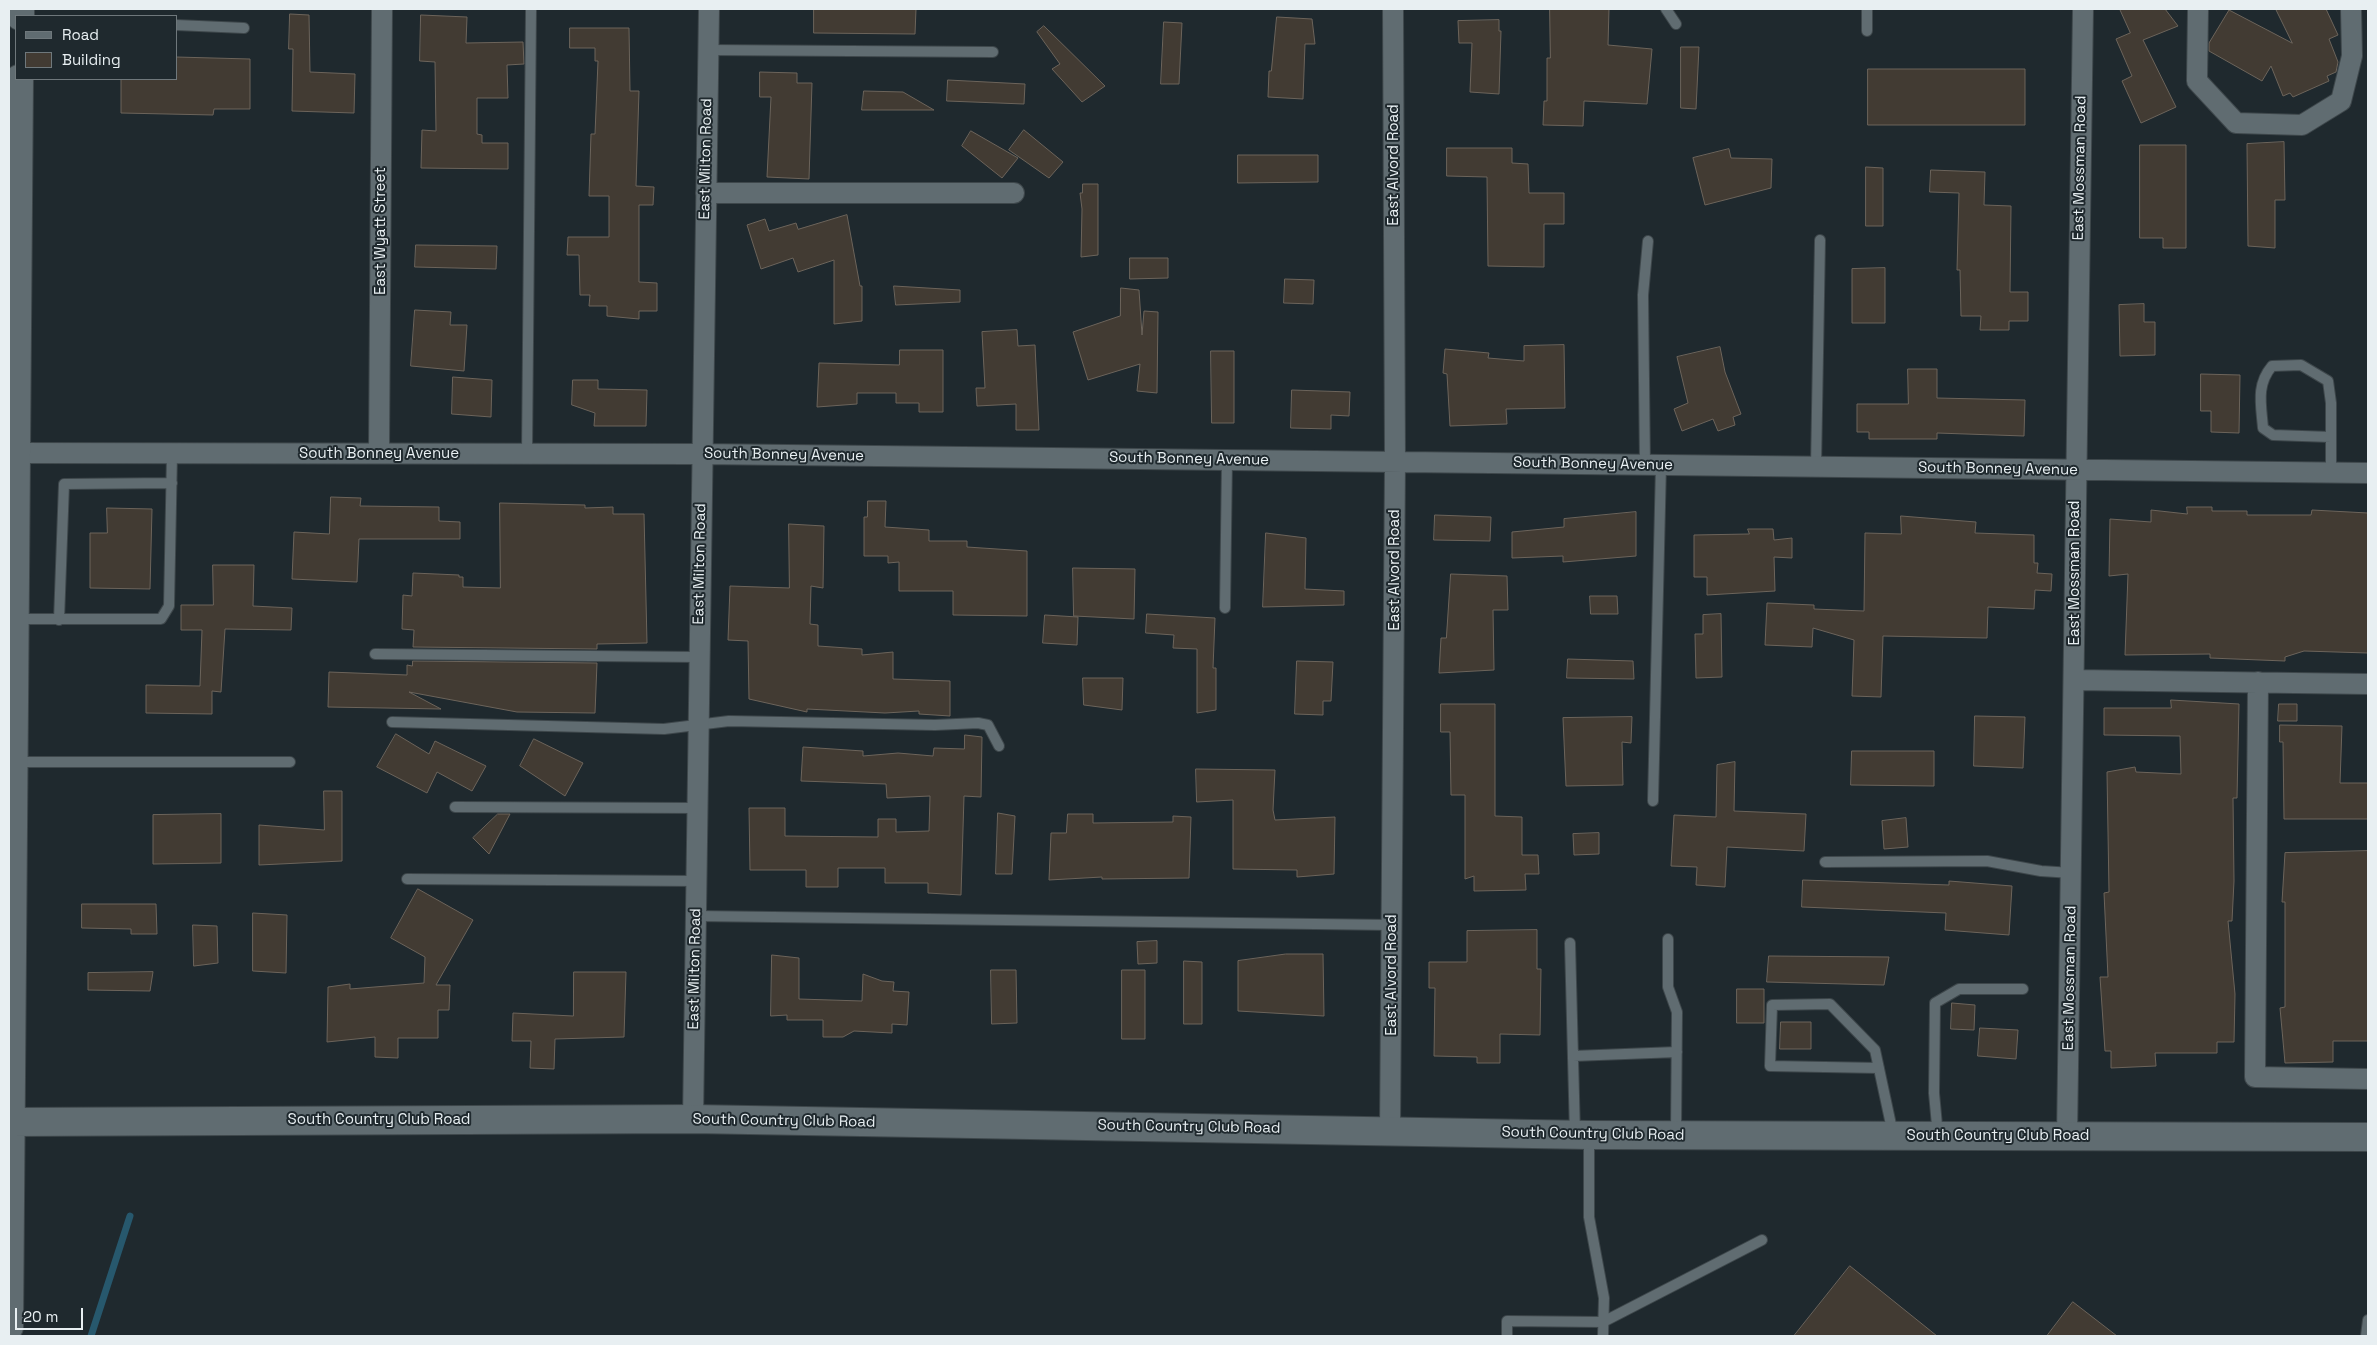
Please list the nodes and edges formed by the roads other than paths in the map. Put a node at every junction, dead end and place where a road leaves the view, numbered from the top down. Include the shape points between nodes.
1 (382, 9) edge
2 (531, 9) edge
3 (709, 9) edge
4 (1393, 9) edge
5 (1666, 9) edge
6 (1867, 9) edge
7 (2083, 9) edge
8 (2198, 9) edge
9 (2351, 9) edge
10 (1676, 24) dead end
11 (178, 25) edge
12 (244, 28) dead end
13 (1867, 31) dead end
14 (708, 50) junction
15 (993, 52) dead end
16 (19, 80) edge
17 (706, 193) junction
18 (1014, 193) dead end
19 (1820, 240) dead end
20 (1648, 242) dead end
21 (2331, 437) junction
22 (13, 453) edge
23 (380, 453) junction
24 (172, 454) junction
25 (527, 454) junction
26 (701, 454) junction
27 (1228, 460) junction
28 (1395, 462) junction
29 (1653, 465) junction
30 (1816, 467) junction
31 (2075, 470) junction
32 (2331, 473) junction
33 (2368, 473) edge
34 (172, 483) junction
35 (12, 587) edge
36 (1225, 608) dead end
37 (16, 620) junction
38 (59, 620) junction
39 (375, 654) dead end
40 (699, 657) junction
41 (2075, 680) junction
42 (2258, 682) junction
43 (2368, 684) edge
44 (392, 722) dead end
45 (698, 723) junction
46 (1000, 746) dead end
47 (15, 762) junction
48 (290, 762) dead end
49 (1653, 801) dead end
50 (12, 804) edge
51 (455, 807) dead end
52 (697, 808) junction
53 (1825, 862) dead end
54 (2072, 873) junction
55 (407, 880) dead end
56 (696, 881) junction
57 (696, 916) junction
58 (1392, 925) junction
59 (1668, 939) dead end
60 (1570, 943) dead end
61 (2023, 989) dead end
62 (1677, 1052) junction
63 (1573, 1056) junction
64 (1879, 1068) junction
65 (2368, 1079) edge
66 (694, 1119) junction
67 (10, 1122) edge
68 (1390, 1130) junction
69 (1582, 1135) junction
70 (1676, 1135) junction
71 (1893, 1135) junction
72 (1938, 1137) junction
73 (2067, 1137) junction
74 (2368, 1138) edge
75 (1762, 1240) dead end
76 (2368, 1320) edge
77 (1603, 1322) junction
78 (9, 1327) edge
79 (1506, 1336) edge
80 (1603, 1336) edge
81 (2366, 1336) edge

1 - 23 street, East Wyatt Street
2 - 25 lane
3 - 14 street, East Milton Road
4 - 28 street, East Alvord Road
5 - 10 lane
6 - 13 lane
7 - 31 street, East Mossman Road
8 - 9 street via 2197,81 2236,123 2302,125 2341,101 2352,56
11 - 12 lane
14 - 15 lane
14 - 17 street, East Milton Road
16 - 22 street
17 - 18 street
17 - 26 street, East Milton Road
19 - 30 lane
20 - 29 lane via 1643,295
21 - 21 lane via 2328,381 2301,365 2272,366 2263,377 2260,399 2263,428 2289,437
21 - 32 lane
22 - 24 street, South Bonney Avenue
22 - 35 street
23 - 24 street, South Bonney Avenue
23 - 25 street, South Bonney Avenue
24 - 34 lane
25 - 26 street, South Bonney Avenue
26 - 27 street, South Bonney Avenue
26 - 40 street, East Milton Road
27 - 28 street, South Bonney Avenue
27 - 36 lane
28 - 29 street, South Bonney Avenue
28 - 58 street, East Alvord Road
29 - 30 street, South Bonney Avenue
29 - 49 lane
30 - 31 street, South Bonney Avenue
31 - 32 street, South Bonney Avenue
31 - 41 street, East Mossman Road
32 - 33 street, South Bonney Avenue
34 - 38 lane via 170,606 161,620
34 - 38 lane via 64,484
35 - 37 street
37 - 38 lane
37 - 47 street
39 - 40 lane
40 - 45 street, East Milton Road
41 - 42 street
41 - 54 street, East Mossman Road
42 - 43 street
42 - 65 street via 2255,1077
44 - 45 lane via 664,728
45 - 46 lane via 978,723 988,725
45 - 52 street, East Milton Road
47 - 48 lane
47 - 50 street
50 - 67 street
51 - 52 lane
52 - 56 street, East Milton Road
53 - 54 lane via 1987,861
54 - 73 street, East Mossman Road
55 - 56 lane
56 - 57 street, East Milton Road
57 - 58 lane
57 - 66 street, East Milton Road
58 - 68 street, East Alvord Road
59 - 62 lane via 1668,988 1677,1012
60 - 63 lane
61 - 72 lane via 1958,989 1935,1003 1934,1093
62 - 63 lane
62 - 70 lane
63 - 69 lane
64 - 64 lane via 1875,1050 1830,1004 1772,1004 1770,1066
64 - 71 lane
66 - 67 street, South Country Club Road
66 - 68 street, South Country Club Road
67 - 78 street
68 - 69 street, South Country Club Road
69 - 70 street, South Country Club Road
69 - 77 lane via 1589,1217 1604,1298
70 - 71 street, South Country Club Road
71 - 72 street, South Country Club Road
72 - 73 street, South Country Club Road
73 - 74 street, South Country Club Road
75 - 77 lane
76 - 81 lane
77 - 79 lane via 1507,1321
77 - 80 lane

